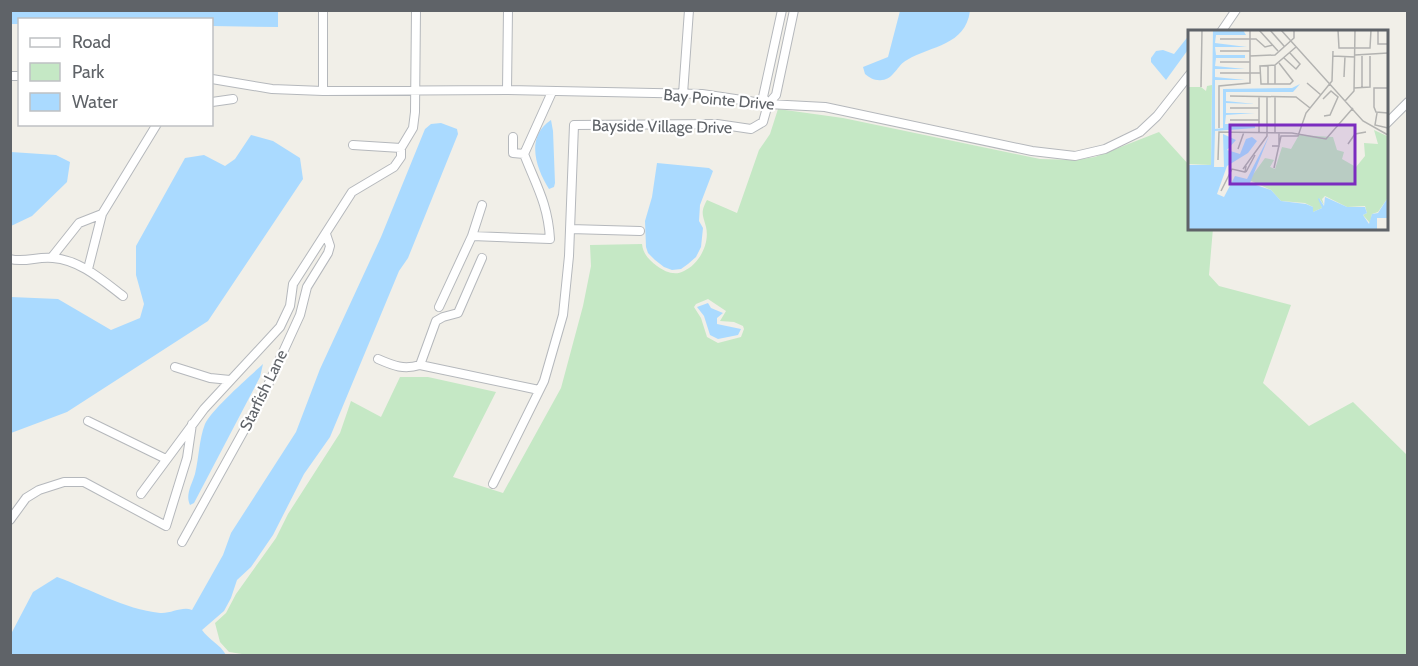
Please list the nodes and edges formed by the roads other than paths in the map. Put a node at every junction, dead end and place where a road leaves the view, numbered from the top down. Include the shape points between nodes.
1 (323, 10) edge
2 (416, 10) edge
3 (508, 10) edge
4 (689, 10) edge
5 (782, 10) edge
6 (794, 10) edge
7 (1236, 10) edge
8 (1222, 30) edge
9 (1188, 77) edge
10 (213, 79) edge
11 (507, 90) junction
12 (323, 91) junction
13 (415, 91) junction
14 (552, 92) junction
15 (683, 94) junction
16 (233, 99) dead end
17 (213, 102) edge
18 (1407, 102) edge
19 (768, 104) junction
20 (1388, 121) edge
21 (156, 126) edge
22 (513, 137) dead end
23 (353, 145) dead end
24 (401, 148) junction
25 (524, 154) junction
26 (482, 205) dead end
27 (102, 214) junction
28 (570, 230) junction
29 (640, 231) dead end
30 (326, 234) junction
31 (472, 236) junction
32 (52, 257) junction
33 (482, 258) dead end
34 (10, 259) edge
35 (88, 269) junction
36 (123, 296) dead end
37 (439, 307) dead end
38 (378, 359) dead end
39 (420, 365) junction
40 (175, 367) dead end
41 (230, 380) junction
42 (539, 390) junction
43 (88, 421) dead end
44 (192, 424) junction
45 (166, 459) junction
46 (493, 484) dead end
47 (141, 494) dead end
48 (10, 520) edge
49 (182, 542) dead end

1 - 12 street
2 - 13 street
3 - 11 street
4 - 15 street
5 - 19 street via 764,97
6 - 19 street via 776,95
7 - 8 street
9 - 19 street, Bay Pointe Drive via 1157,117 1140,132 1106,149 1075,156 1032,151 825,108
10 - 12 street, Bay Pointe Drive via 272,89
11 - 13 street, Bay Pointe Drive
11 - 14 street, Bay Pointe Drive
12 - 13 street, Bay Pointe Drive
13 - 24 street via 412,128
14 - 15 street, Bay Pointe Drive
14 - 25 street
15 - 19 street, Bay Pointe Drive
16 - 17 street
18 - 20 street
19 - 28 street, Bayside Village Drive via 763,122 751,129 717,124 574,125
21 - 27 street
22 - 25 street via 513,153
23 - 24 street
24 - 30 street via 401,157 394,167 352,192
25 - 31 street via 542,195 550,239
26 - 31 street
27 - 32 street via 79,223
27 - 35 street
28 - 29 street
28 - 42 street, Bayside Village Drive via 563,315
30 - 41 street via 293,284 290,306 280,327
30 - 49 street, Starfish Lane via 330,246 308,287 300,315 261,398
31 - 37 street
32 - 34 street via 20,262
32 - 35 street
33 - 39 street via 458,313 436,321
35 - 36 street
38 - 39 street via 398,368
39 - 42 street
40 - 41 street
41 - 44 street
42 - 46 street, Bayside Village Drive
43 - 45 street
44 - 45 street
44 - 48 street via 187,458 166,526 84,482 64,482 39,490 26,498
45 - 47 street

